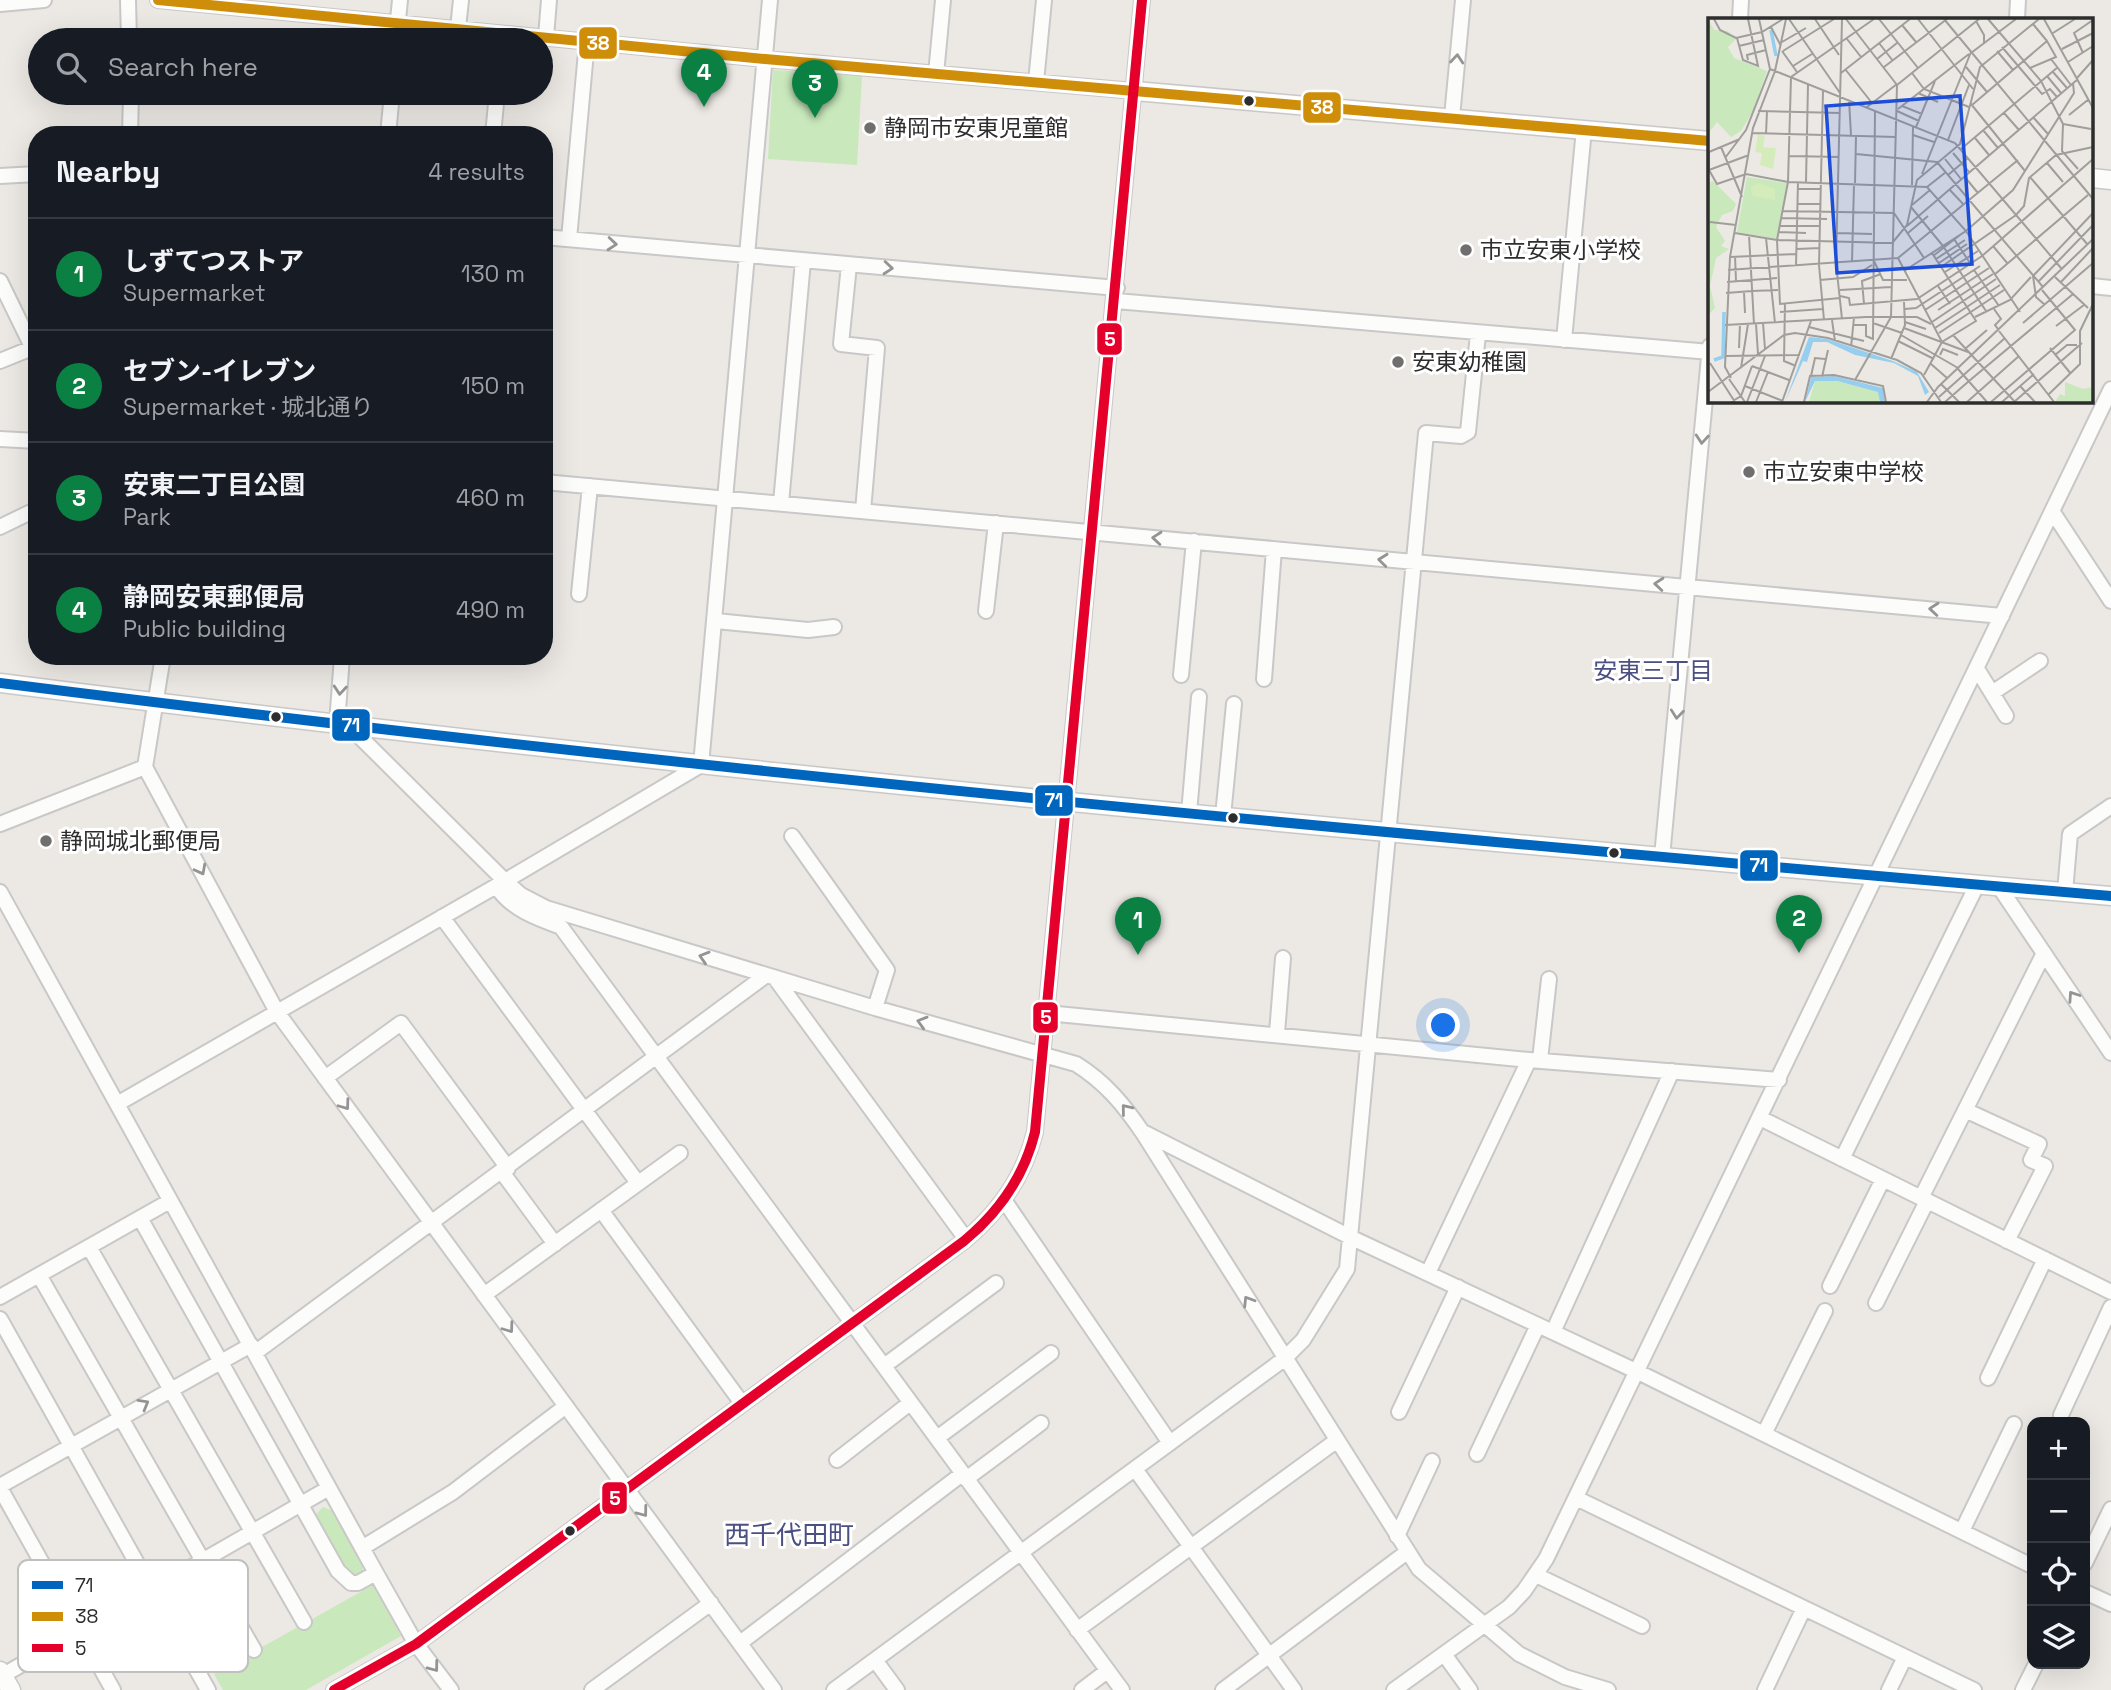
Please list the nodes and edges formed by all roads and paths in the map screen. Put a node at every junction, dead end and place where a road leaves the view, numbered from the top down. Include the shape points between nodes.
1 (44, 0) edge
2 (128, 0) edge
3 (158, 0) edge
4 (400, 0) edge
5 (461, 0) edge
6 (549, 0) edge
7 (771, 0) edge
8 (943, 0) edge
9 (1044, 0) edge
10 (1142, 0) edge
11 (1463, 0) edge
12 (1741, 0) edge
13 (2018, 0) edge
14 (0, 4) edge
15 (1740, 18) edge
16 (2017, 18) edge
17 (398, 22) junction
18 (129, 28) edge
19 (397, 28) edge
20 (458, 28) joint
21 (547, 28) edge
22 (553, 38) edge
23 (587, 41) junction
24 (765, 59) junction
25 (936, 74) junction
26 (1036, 82) junction
27 (1135, 90) junction
28 (131, 105) edge
29 (391, 105) edge
30 (496, 105) edge
31 (1452, 117) junction
32 (130, 126) edge
33 (389, 126) edge
34 (494, 126) edge
35 (1584, 130) junction
36 (1708, 141) edge
37 (28, 174) edge
38 (0, 176) edge
39 (553, 238) edge
40 (569, 240) junction
41 (748, 256) junction
42 (803, 261) junction
43 (849, 265) junction
44 (0, 281) edge
45 (1116, 294) junction
46 (1478, 334) junction
47 (28, 340) edge
48 (1564, 341) junction
49 (1708, 352) edge
50 (28, 354) edge
51 (0, 361) edge
52 (1708, 374) edge
53 (2111, 389) edge
54 (0, 439) edge
55 (28, 441) edge
56 (553, 483) edge
57 (590, 486) junction
58 (726, 498) junction
59 (781, 503) junction
60 (863, 511) junction
61 (2052, 512) junction
62 (28, 513) edge
63 (996, 523) junction
64 (0, 527) edge
65 (1092, 532) junction
66 (1194, 541) junction
67 (1275, 549) junction
68 (1415, 563) junction
69 (2111, 573) edge
70 (2098, 582) junction
71 (1689, 586) junction
72 (579, 594) dead end
73 (2111, 601) edge
74 (986, 611) dead end
75 (2002, 616) junction
76 (716, 621) junction
77 (834, 627) dead end
78 (2040, 661) dead end
79 (162, 665) edge
80 (342, 665) edge
81 (1977, 669) junction
82 (1181, 674) dead end
83 (1264, 679) dead end
84 (0, 683) edge
85 (1992, 693) junction
86 (1199, 697) dead end
87 (156, 703) junction
88 (1234, 704) dead end
89 (2006, 716) dead end
90 (343, 725) junction
91 (701, 765) junction
92 (145, 767) junction
93 (1068, 802) junction
94 (2111, 806) edge
95 (1189, 813) junction
96 (1223, 816) junction
97 (0, 824) edge
98 (1387, 831) junction
99 (792, 836) dead end
100 (1662, 856) junction
101 (1877, 876) junction
102 (500, 884) junction
103 (1977, 885) junction
104 (2000, 888) junction
105 (0, 892) edge
106 (2065, 892) junction
107 (2111, 896) edge
108 (442, 917) junction
109 (2044, 953) junction
110 (1283, 958) dead end
111 (770, 977) junction
112 (1549, 979) dead end
113 (875, 1008) junction
114 (277, 1012) junction
115 (1047, 1013) junction
116 (1277, 1033) junction
117 (1370, 1042) junction
118 (2111, 1053) edge
119 (1043, 1056) junction
120 (656, 1058) junction
121 (1535, 1060) junction
122 (1672, 1071) junction
123 (326, 1079) junction
124 (1779, 1080) junction
125 (117, 1104) junction
126 (1965, 1110) junction
127 (584, 1111) junction
128 (1760, 1118) junction
129 (1143, 1133) junction
130 (680, 1153) dead end
131 (1842, 1159) junction
132 (505, 1170) junction
133 (1884, 1179) junction
134 (638, 1183) junction
135 (1004, 1200) junction
136 (1924, 1200) junction
137 (170, 1201) junction
138 (601, 1210) junction
139 (140, 1218) junction
140 (431, 1223) junction
141 (1352, 1238) junction
142 (966, 1239) junction
143 (2007, 1241) junction
144 (555, 1244) junction
145 (89, 1247) junction
146 (2045, 1259) junction
147 (1428, 1273) junction
148 (39, 1275) junction
149 (996, 1283) dead end
150 (1830, 1286) dead end
151 (1458, 1287) junction
152 (2111, 1292) edge
153 (484, 1295) junction
154 (0, 1297) edge
155 (1876, 1303) dead end
156 (2111, 1307) edge
157 (1825, 1311) dead end
158 (0, 1320) edge
159 (851, 1322) junction
160 (1538, 1325) junction
161 (1553, 1332) junction
162 (253, 1348) junction
163 (1051, 1353) dead end
164 (1284, 1359) junction
165 (220, 1361) junction
166 (884, 1366) junction
167 (1638, 1372) junction
168 (1988, 1378) dead end
169 (170, 1389) junction
170 (741, 1402) junction
171 (910, 1403) junction
172 (566, 1406) junction
173 (1399, 1412) dead end
174 (2061, 1415) dead end
175 (120, 1418) junction
176 (1041, 1423) dead end
177 (2014, 1424) dead end
178 (1764, 1434) junction
179 (937, 1438) junction
180 (1336, 1441) junction
181 (1170, 1443) junction
182 (71, 1446) junction
183 (1477, 1454) dead end
184 (837, 1460) dead end
185 (1432, 1461) dead end
186 (1135, 1469) junction
187 (964, 1476) junction
188 (0, 1487) edge
189 (329, 1488) junction
190 (626, 1489) junction
191 (1576, 1497) junction
192 (301, 1504) junction
193 (2111, 1509) edge
194 (252, 1531) junction
195 (1962, 1531) junction
196 (1397, 1536) junction
197 (1191, 1547) junction
198 (362, 1548) junction
199 (1407, 1552) junction
200 (1020, 1553) junction
201 (2090, 1553) edge
202 (40, 1560) edge
203 (134, 1560) edge
204 (203, 1560) joint
205 (2027, 1564) edge
206 (376, 1573) junction
207 (1536, 1575) junction
208 (2090, 1594) edge
209 (710, 1603) junction
210 (2111, 1604) edge
211 (1804, 1608) junction
212 (304, 1622) dead end
213 (1484, 1625) junction
214 (1642, 1626) dead end
215 (1077, 1630) junction
216 (248, 1639) edge
217 (740, 1643) junction
218 (416, 1644) junction
219 (254, 1650) dead end
220 (1444, 1654) junction
221 (1269, 1656) junction
222 (1905, 1657) junction
223 (875, 1660) junction
224 (18, 1669) edge
225 (2034, 1669) edge
226 (1107, 1671) junction
227 (103, 1672) edge
228 (198, 1672) edge
229 (3, 1678) edge
230 (113, 1690) edge
231 (208, 1690) edge
232 (334, 1690) edge
233 (451, 1690) edge
234 (592, 1690) edge
235 (774, 1690) edge
236 (834, 1690) edge
237 (897, 1690) edge
238 (1082, 1690) edge
239 (1122, 1690) edge
240 (1223, 1690) edge
241 (1294, 1690) edge
242 (1394, 1690) edge
243 (1470, 1690) edge
244 (1608, 1690) edge
245 (1765, 1690) edge
246 (1889, 1690) edge
247 (1974, 1690) edge
248 (2023, 1690) edge

1 - 14 street
2 - 18 street
3 - 17 street
4 - 17 street
5 - 20 street
6 - 21 street
7 - 24 street
8 - 25 street
9 - 26 street
10 - 27 street
31 -> 11 street
12 - 15 street
13 - 16 street
17 - 19 street
17 - 20 street
22 - 23 street
23 - 24 street
23 - 40 street
24 - 25 street
24 - 41 street
25 - 26 street
26 - 27 street
27 - 31 street
27 - 45 street
28 - 32 street
29 - 33 street
30 - 34 street
31 - 35 street
35 - 36 street
35 - 48 street
37 - 38 street
39 - 40 street
40 -> 41 street
41 - 42 street
41 - 58 street
42 - 43 street
42 - 59 street
43 -> 45 street
43 - 60 street via 841,344 877,348
44 - 47 street
45 - 46 street
45 - 65 street
46 - 48 street
46 - 68 street via 1468,432 1461,436 1426,433
48 - 49 street
50 - 51 street
52 -> 71 street
53 - 61 street
54 - 55 street
56 - 57 street
57 - 58 street
57 - 72 street
58 - 59 street
58 - 76 street
59 - 60 street
60 - 63 street
61 - 70 street
61 - 75 street
62 - 64 street
63 - 65 street
63 - 74 street
66 -> 65 street
65 - 93 street
66 - 67 street
66 - 82 street
68 -> 67 street
67 - 83 street
71 -> 68 street
68 - 98 street
69 - 70 street
70 - 73 street
75 -> 71 street
71 -> 100 street
75 - 81 street
76 - 77 street via 808,630
76 - 91 street
78 - 85 street
79 - 87 street
80 -> 90 street
81 - 85 street
81 - 101 street
84 - 87 street
85 - 89 street
86 - 95 street
87 - 90 street
87 - 92 street
88 - 96 street
90 - 91 street
90 - 102 street
91 - 93 street
91 - 102 street
92 - 97 street
92 -> 114 street
93 - 95 street
93 - 115 street
94 - 106 street via 2070,834
95 - 96 street
96 - 98 street
98 - 100 street
98 - 117 street
99 - 113 street via 887,970
100 - 101 street
101 - 103 street
101 - 124 street
102 - 108 street
111 -> 102 street via 546,908
102 - 120 street via 505,899 533,917 561,927
103 - 104 street
103 - 131 street
104 - 106 street
104 - 109 street
105 - 125 street
106 - 107 street
108 - 114 street
108 - 127 street
118 -> 109 street
109 - 126 street
110 - 116 street
111 - 113 street
111 - 120 street
111 - 142 street
112 - 121 street
119 -> 113 street
114 - 123 street
114 - 125 street
115 - 116 street
115 - 119 street
116 - 117 street
117 - 121 street
117 - 141 street
129 -> 119 street via 1098,1078 1076,1064
119 - 135 street via 1028,1158
120 - 127 street
120 - 159 street
121 - 122 street
121 - 147 street
122 - 124 street
122 - 161 street
123 - 132 street via 401,1023
123 -> 140 street
124 - 128 street
125 - 137 street
126 - 136 street
126 - 143 street via 2039,1144 2032,1160 2045,1166
127 - 132 street
127 - 134 street
128 - 131 street
128 - 167 street
129 - 141 street
164 -> 129 street
130 - 134 street
131 - 133 street
132 - 140 street
132 - 144 street
133 - 136 street
133 - 150 street
134 - 138 street
135 - 142 street via 989,1221
135 - 181 street
136 - 143 street
136 - 155 street
137 - 139 street
137 - 162 street
138 - 144 street
138 - 170 street
139 - 145 street
139 - 165 street
140 - 153 street
140 - 162 street via 274,1341
141 - 147 street
141 - 164 street via 1347,1269 1303,1340
142 - 159 street
143 - 146 street
144 - 153 street
145 - 148 street
145 - 169 street
146 - 152 street
146 - 168 street
147 - 151 street
148 - 154 street
148 - 175 street
149 - 166 street
151 - 160 street
151 - 173 street
153 -> 172 street
156 - 174 street
157 - 178 street
158 - 182 street
159 - 166 street
159 - 170 street
160 - 161 street
160 - 183 street
161 - 167 street
162 - 165 street
162 - 189 street
163 - 179 street
164 - 180 street
164 - 181 street
165 - 169 street
165 - 192 street
166 - 171 street
167 - 178 street
167 - 191 street
175 -> 169 street
169 - 194 street
170 - 190 street
171 - 179 street
171 - 184 street
172 - 190 street
172 - 198 street via 453,1492
175 - 182 street
175 - 204 street
176 - 187 street
177 - 195 street
178 - 195 street
179 - 187 street
180 - 196 street
180 - 197 street
181 - 186 street
182 - 188 street
182 - 203 street
185 - 196 street
186 - 197 street
186 - 200 street
187 - 200 street
187 - 217 street
188 - 202 street
189 - 192 street
189 - 198 street
190 -> 209 street
190 - 218 street
191 - 207 street
191 - 211 street
192 - 194 street
192 - 206 street via 344,1578 358,1583
193 - 201 street
194 - 204 street
194 - 212 street
195 - 205 street
196 - 199 street
197 - 215 street
197 - 221 street
198 - 206 street
199 - 213 street via 1419,1569
199 - 221 street
200 - 215 street
200 - 223 street
206 - 218 street
207 - 213 street via 1509,1606
207 - 214 street
208 - 210 street
209 - 217 street
209 - 234 street
211 - 222 street
211 - 245 street
213 - 220 street
213 - 244 street via 1541,1667
215 - 226 street
216 - 219 street
217 - 235 street
218 - 232 street
218 -> 233 street
220 - 242 street
220 - 243 street
221 - 240 street
221 - 241 street
222 - 246 street
222 - 247 street
223 - 236 street
223 - 237 street
224 - 229 street
225 - 248 street
226 - 238 street
226 - 239 street
227 - 230 street
228 - 231 street

